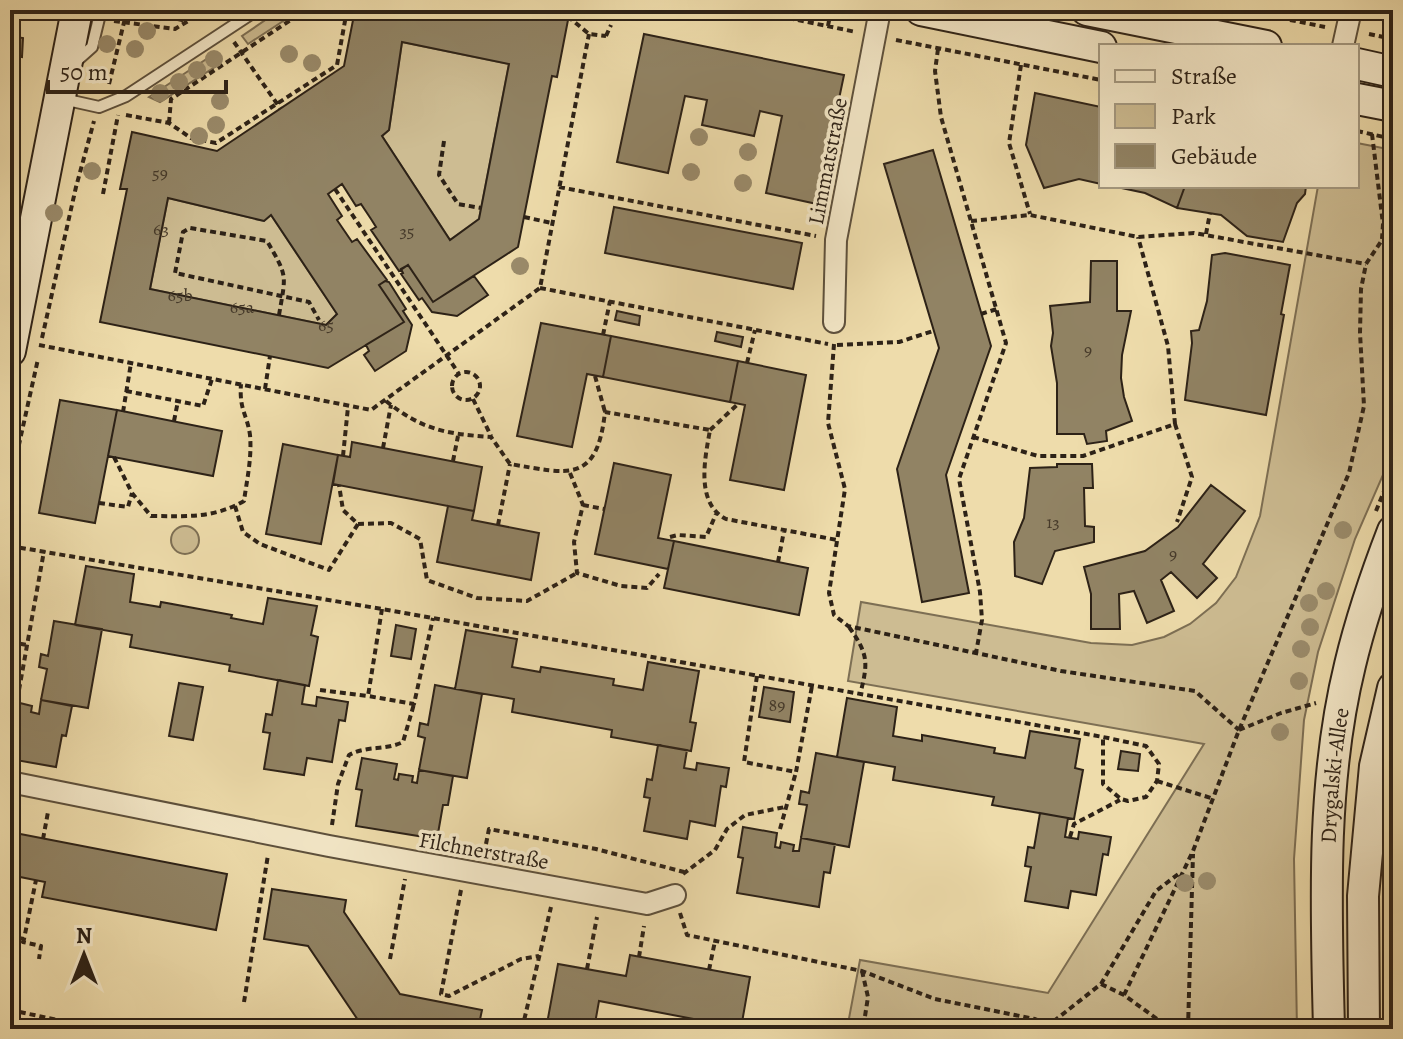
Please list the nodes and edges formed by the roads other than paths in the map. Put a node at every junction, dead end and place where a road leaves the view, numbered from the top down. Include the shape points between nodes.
1 (257, 10) edge
2 (880, 10) edge
3 (921, 10) edge
4 (1087, 10) edge
5 (1351, 10) edge
6 (93, 13) edge
7 (1345, 39) edge
8 (1256, 44) edge
9 (1099, 47) edge
10 (1359, 64) edge
11 (1393, 72) edge
12 (64, 84) junction
13 (1359, 99) edge
14 (1393, 106) edge
15 (834, 322) road end
16 (21, 344) edge
17 (1393, 531) edge
18 (1393, 688) edge
19 (10, 782) edge
20 (675, 895) road end
21 (1329, 1029) edge
22 (1364, 1029) edge

1 - 12 lane via 126,96 99,107
2 - 15 street, Limmatstraße via 836,240
3 - 9 main road
4 - 8 main road
5 - 7 street
6 - 12 main road
10 - 11 main road
12 - 16 main road
13 - 14 main road
17 - 21 main road, Drygalski-Allee via 1349,666 1333,763
18 - 22 main road, Drygalski-Allee via 1375,766 1363,896
19 - 20 street, Filchnerstraße via 647,904

